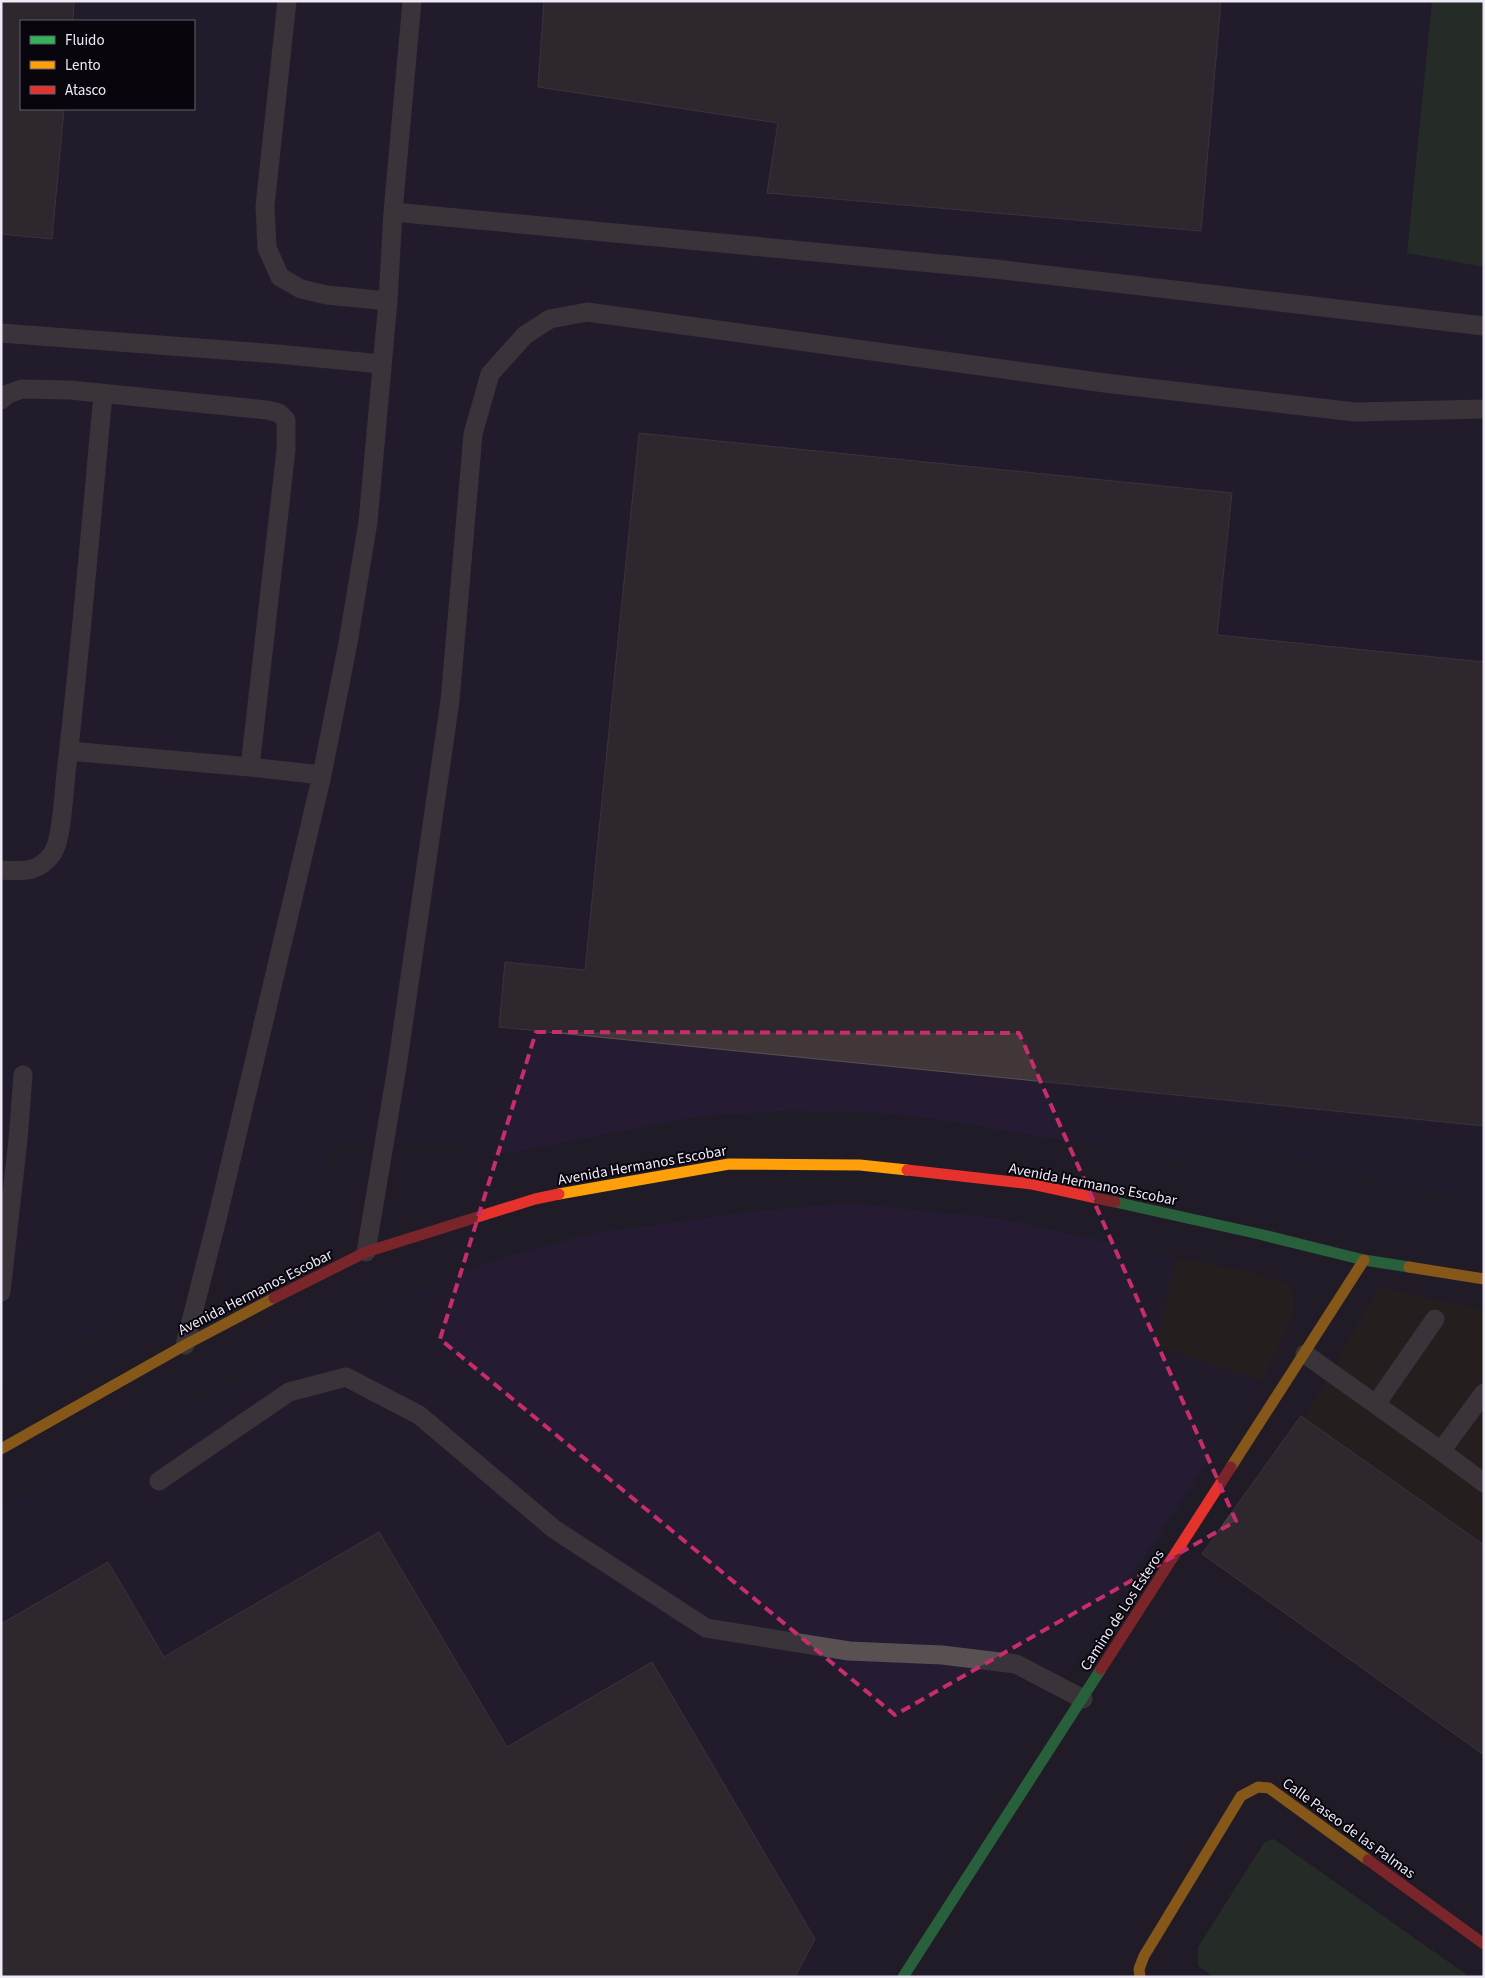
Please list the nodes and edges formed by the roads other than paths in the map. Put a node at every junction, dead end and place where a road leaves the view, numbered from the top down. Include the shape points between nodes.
1 (287, 1) edge
2 (412, 1) edge
3 (393, 212) junction
4 (388, 301) junction
5 (1484, 326) edge
6 (1, 333) edge
7 (382, 364) junction
8 (103, 395) junction
9 (1, 400) edge
10 (1484, 409) edge
11 (69, 751) junction
12 (250, 766) junction
13 (322, 775) junction
14 (1, 870) edge
15 (23, 1075) dead end
16 (10, 1139) edge
17 (366, 1252) junction
18 (1364, 1260) junction
19 (1484, 1279) edge
20 (1, 1292) edge
21 (1435, 1319) dead end
22 (185, 1345) junction
23 (1305, 1354) junction
24 (1484, 1393) edge
25 (1376, 1404) junction
26 (1, 1448) edge
27 (1442, 1451) junction
28 (158, 1481) dead end
29 (1484, 1483) edge
30 (1083, 1699) junction
31 (1484, 1944) edge
32 (903, 1977) edge
33 (1140, 1977) edge

1 - 4 lane via 264,206 267,248 280,277 300,289
2 - 3 lane
3 - 4 lane
3 - 5 lane via 1004,270
4 - 7 lane
6 - 7 lane
7 - 13 lane via 368,522
8 - 9 lane via 70,390 22,389
8 - 11 lane
8 - 12 lane via 266,410 278,413 286,420 286,450
10 - 17 lane via 1355,412 1105,383 587,312 550,319 525,335 490,374 473,434 450,701 397,1067
11 - 12 lane
11 - 14 lane via 54,853 42,866 28,871
12 - 13 lane
13 - 22 lane
15 - 16 lane
16 - 20 lane
17 - 18 main road, Avenida Hermanos Escobar via 535,1199 729,1164 851,1165 1032,1184
17 - 22 main road, Avenida Hermanos Escobar
18 - 19 main road, Avenida Hermanos Escobar
18 - 23 main road, Camino de Los Esteros
21 - 25 lane
22 - 26 main road, Avenida Hermanos Escobar
23 - 25 lane
23 - 30 main road, Camino de Los Esteros
24 - 27 lane
25 - 27 lane
27 - 29 lane
28 - 30 lane via 289,1392 346,1377 419,1415 554,1528 706,1628 848,1651 942,1655 1016,1664
30 - 32 main road, Camino de Los Esteros
31 - 33 main road, Calle Paseo de las Palmas via 1269,1788 1258,1787 1241,1796 1144,1956

